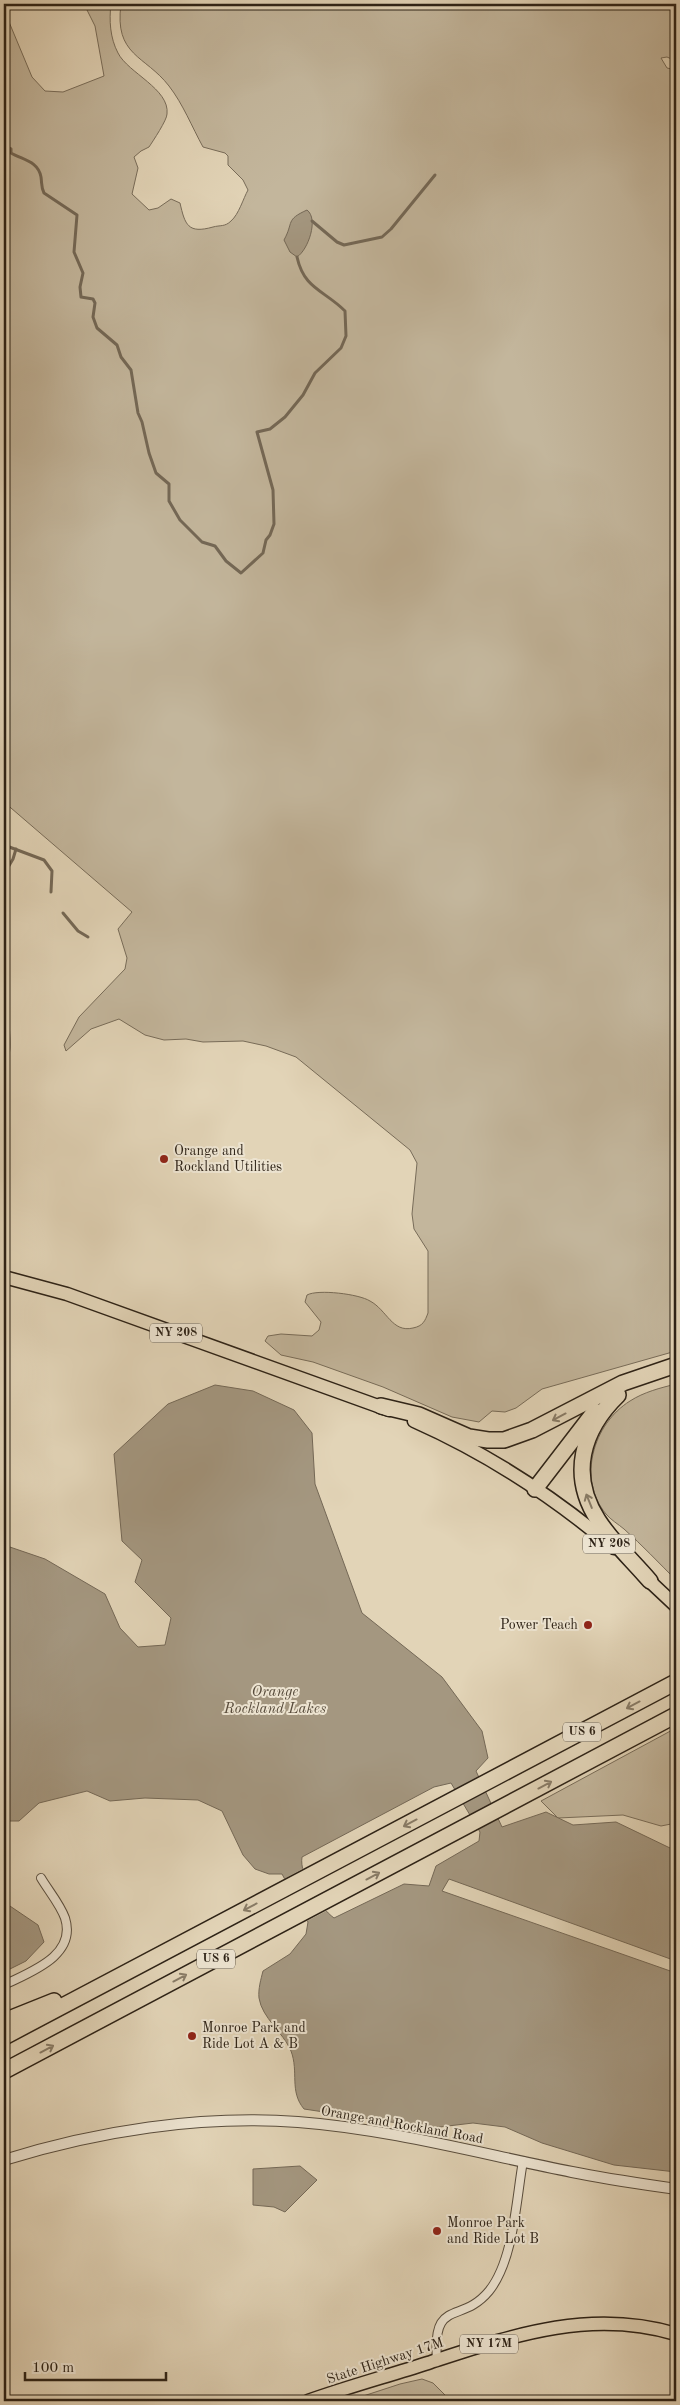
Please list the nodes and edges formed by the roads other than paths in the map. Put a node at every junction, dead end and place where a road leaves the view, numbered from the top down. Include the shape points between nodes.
1 (4, 1277) edge
2 (676, 1365) edge
3 (676, 1372) edge
4 (602, 1393) junction
5 (618, 1395) junction
6 (381, 1406) junction
7 (535, 1489) junction
8 (650, 1582) junction
9 (676, 1606) edge
10 (676, 1682) edge
11 (676, 1715) edge
12 (41, 1878) dead end
13 (138, 1966) junction
14 (4, 1985) edge
15 (4, 2021) edge
16 (4, 2038) edge
17 (4, 2071) edge
18 (4, 2160) edge
19 (523, 2161) junction
20 (676, 2189) edge
21 (676, 2334) edge
22 (437, 2360) junction
23 (308, 2401) edge

1 - 6 main road, NY 208 via 67,1294
2 - 4 highway via 633,1378
3 - 5 highway via 643,1382
4 -> 6 highway via 532,1430 496,1440 469,1437 419,1415
4 - 7 highway via 570,1428 540,1474
5 - 7 highway via 584,1422
8 -> 5 highway via 599,1521 584,1485 582,1458 590,1431 599,1415
6 - 7 main road, NY 208 via 438,1432
7 - 8 main road, NY 208 via 592,1530
8 - 9 main road, NY 208
10 -> 13 highway, US 6
17 -> 11 highway, US 6
12 - 14 street via 65,1917 67,1931 64,1943 56,1955 42,1966
13 - 15 highway
13 - 16 highway, US 6
18 - 19 street, Orange and Rockland Road via 58,2145 126,2132 249,2121 299,2122 358,2129
19 - 20 street, Orange and Rockland Road
19 - 22 street via 511,2236 500,2270 490,2290 440,2322 436,2332
21 - 22 main road, State Highway 17M / NY 17M via 622,2323 586,2323 535,2330
22 - 23 main road, State Highway 17M / NY 17M

